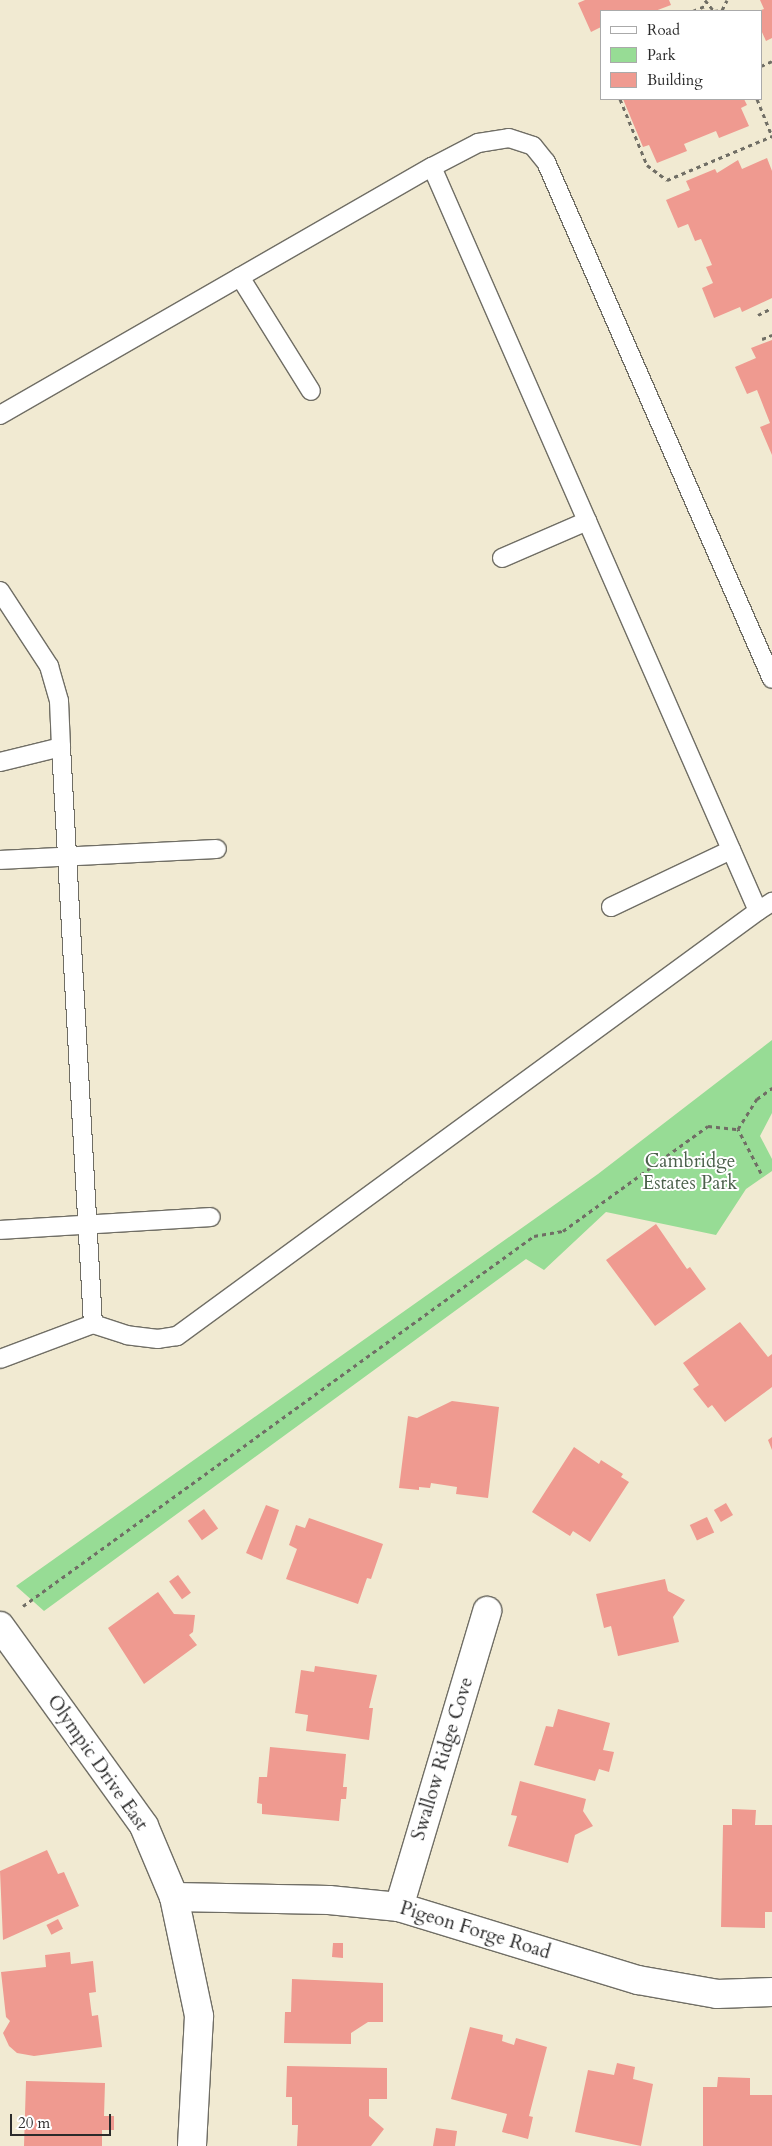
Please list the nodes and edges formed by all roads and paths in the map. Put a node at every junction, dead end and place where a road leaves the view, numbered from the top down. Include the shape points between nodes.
1 (705, 0) edge
2 (727, 0) edge
3 (707, 5) junction
4 (695, 10) edge
5 (722, 10) edge
6 (620, 100) edge
7 (757, 100) edge
8 (772, 136) edge
9 (432, 167) junction
10 (240, 278) junction
11 (772, 308) edge
12 (758, 314) dead end
13 (772, 335) edge
14 (762, 339) dead end
15 (312, 391) dead end
16 (0, 415) edge
17 (587, 521) junction
18 (502, 558) dead end
19 (0, 591) edge
20 (772, 679) edge
21 (61, 747) junction
22 (0, 762) edge
23 (217, 849) dead end
24 (731, 850) junction
25 (68, 856) junction
26 (0, 860) edge
27 (765, 906) edge
28 (612, 907) dead end
29 (772, 1088) edge
30 (738, 1129) junction
31 (760, 1173) dead end
32 (211, 1217) dead end
33 (88, 1224) junction
34 (0, 1230) edge
35 (93, 1324) junction
36 (0, 1359) edge
37 (34, 1598) dead end
38 (487, 1611) dead end
39 (0, 1626) edge
40 (174, 1897) junction
41 (399, 1907) junction
42 (772, 1992) edge
43 (192, 2146) edge

1 - 3 path
2 - 5 path
3 - 4 path
3 - 5 path via 711,10
6 - 8 path via 647,165 668,180
7 - 8 path
9 - 10 lane
9 - 17 lane
9 - 20 lane via 478,144 509,138 533,146 546,162
10 - 15 lane
10 - 16 lane
11 - 12 path
13 - 14 path
17 - 18 lane
17 - 24 lane
19 - 21 lane via 49,666 59,702
21 - 22 lane
21 - 25 lane
23 - 25 lane
24 - 27 lane
24 - 28 lane
25 - 26 lane
25 - 33 lane
27 - 35 lane via 178,1336 158,1339 127,1335
29 - 30 path via 757,1099
30 - 31 path
30 - 37 path via 708,1126 563,1231 534,1236
32 - 33 lane
33 - 34 lane
33 - 35 lane
35 - 36 lane
38 - 41 street, Swallow Ridge Cove
39 - 40 street, Olympic Drive East via 144,1826
40 - 41 street, Pigeon Forge Road via 329,1900
40 - 43 street, Olympic Drive East via 199,2016
41 - 42 street, Pigeon Forge Road via 638,1980 716,1994

